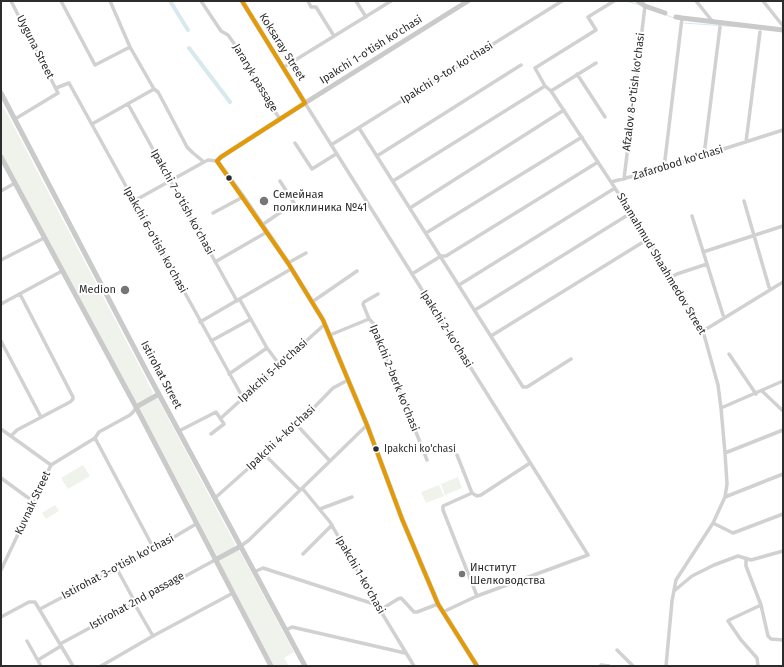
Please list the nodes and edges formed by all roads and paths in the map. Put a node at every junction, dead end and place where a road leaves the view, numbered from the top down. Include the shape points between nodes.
1 (11, 1) edge
2 (61, 1) edge
3 (110, 1) edge
4 (201, 1) edge
5 (242, 1) edge
6 (308, 1) edge
7 (356, 1) edge
8 (391, 1) edge
9 (462, 1) edge
10 (468, 1) edge
11 (562, 1) edge
12 (614, 1) edge
13 (638, 1) edge
14 (696, 1) edge
15 (762, 1) edge
16 (645, 6) junction
17 (665, 13) dead end
18 (676, 16) dead end
19 (366, 17) junction
20 (682, 18) junction
21 (713, 22) junction
22 (783, 26) edge
23 (720, 27) dead end
24 (783, 30) edge
25 (760, 32) dead end
26 (334, 36) junction
27 (130, 46) junction
28 (596, 62) dead end
29 (521, 65) dead end
30 (284, 68) junction
31 (577, 74) junction
32 (545, 86) junction
33 (56, 88) junction
34 (154, 89) junction
35 (551, 91) junction
36 (1, 93) edge
37 (304, 102) junction
38 (128, 104) junction
39 (564, 110) junction
40 (605, 117) dead end
41 (279, 118) junction
42 (15, 119) junction
43 (92, 124) junction
44 (359, 128) junction
45 (783, 130) edge
46 (582, 137) junction
47 (746, 142) junction
48 (295, 143) dead end
49 (331, 145) junction
50 (336, 154) junction
51 (704, 155) junction
52 (377, 156) junction
53 (1, 157) edge
54 (204, 162) junction
55 (217, 162) junction
56 (598, 162) junction
57 (664, 168) junction
58 (624, 179) junction
59 (170, 181) junction
60 (280, 181) dead end
61 (394, 182) junction
62 (611, 182) junction
63 (15, 183) junction
64 (615, 188) junction
65 (1, 191) edge
66 (243, 197) junction
67 (744, 201) dead end
68 (134, 202) junction
69 (410, 208) junction
70 (213, 213) dead end
71 (631, 213) junction
72 (692, 216) dead end
73 (262, 225) junction
74 (783, 226) edge
75 (267, 232) junction
76 (426, 233) junction
77 (754, 236) junction
78 (44, 238) junction
79 (648, 239) junction
80 (703, 252) junction
81 (306, 253) dead end
82 (440, 256) junction
83 (1, 260) edge
84 (215, 262) junction
85 (288, 263) junction
86 (707, 264) junction
87 (292, 269) junction
88 (357, 270) dead end
89 (62, 271) junction
90 (412, 274) junction
91 (671, 277) junction
92 (783, 282) edge
93 (459, 285) junction
94 (769, 287) dead end
95 (20, 294) junction
96 (378, 294) dead end
97 (238, 300) junction
98 (312, 302) junction
99 (1, 304) edge
100 (475, 310) junction
101 (722, 315) dead end
102 (251, 319) junction
103 (369, 319) junction
104 (200, 322) junction
105 (325, 324) junction
106 (703, 331) junction
107 (330, 335) junction
108 (491, 336) junction
109 (211, 341) junction
110 (1, 342) edge
111 (267, 348) junction
112 (729, 354) dead end
113 (571, 359) dead end
114 (279, 364) junction
115 (229, 374) junction
116 (348, 380) junction
117 (783, 381) edge
118 (762, 391) junction
119 (159, 394) junction
120 (756, 394) junction
121 (243, 398) junction
122 (136, 407) junction
123 (721, 408) junction
124 (783, 411) edge
125 (41, 417) junction
126 (221, 418) junction
127 (297, 425) junction
128 (367, 425) junction
129 (1, 429) edge
130 (783, 430) edge
131 (179, 431) junction
132 (211, 434) dead end
133 (11, 436) junction
134 (95, 438) junction
135 (725, 453) junction
136 (264, 454) junction
137 (457, 455) dead end
138 (329, 460) junction
139 (427, 460) dead end
140 (530, 463) junction
141 (51, 465) junction
142 (783, 474) edge
143 (1, 478) edge
144 (301, 489) junction
145 (472, 493) junction
146 (352, 497) dead end
147 (725, 497) junction
148 (215, 498) junction
149 (34, 500) junction
150 (320, 509) junction
151 (783, 514) edge
152 (713, 523) junction
153 (196, 524) junction
154 (332, 525) junction
155 (241, 546) junction
156 (154, 549) junction
157 (783, 551) edge
158 (303, 554) dead end
159 (746, 558) junction
160 (215, 560) junction
161 (117, 569) junction
162 (1, 570) edge
163 (254, 572) junction
164 (674, 591) junction
165 (232, 593) junction
166 (477, 596) junction
167 (134, 603) junction
168 (438, 604) junction
169 (377, 605) junction
170 (761, 606) junction
171 (40, 609) junction
172 (380, 610) junction
173 (445, 611) dead end
174 (1, 617) edge
175 (286, 630) junction
176 (153, 636) junction
177 (783, 640) edge
178 (27, 641) dead end
179 (60, 645) junction
180 (617, 650) dead end
181 (406, 653) junction
182 (38, 660) junction
183 (601, 665) edge
184 (42, 666) edge
185 (73, 666) edge
186 (101, 666) edge
187 (270, 666) edge
188 (305, 666) edge
189 (414, 666) edge
190 (478, 666) edge
191 (609, 666) edge
192 (633, 666) edge
193 (666, 666) edge
194 (758, 666) edge

1 - 33 street, Uyguna Street
2 - 27 street via 95,65
3 - 27 street
4 - 41 street, Jararyk passage via 221,31 228,35 238,49
5 - 30 main road, Koksaray Street
6 - 26 street via 311,7 316,6
7 - 19 street
8 - 19 street
9 - 37 main road, Ipakchi 1-o'tish ko'chasi
10 - 37 main road, Ipakchi 1-o'tish ko'chasi
11 - 44 street, Ipakchi 9-tor ko'chasi
12 - 32 street via 588,18 596,30 535,68
13 - 16 main road
14 - 21 street
15 - 22 street
16 - 17 main road
16 - 58 street, Afzalov 8-o'tish ko'chasi
18 - 20 main road
19 - 26 street
20 - 21 main road
20 - 57 street
21 - 24 main road
23 - 51 street
25 - 47 street
26 - 30 street
27 - 34 street
28 - 31 street
29 - 52 street
30 - 37 main road, Koksaray Street
31 - 35 street
31 - 40 street
32 - 35 street
32 - 61 street
33 - 42 street, Uyguna Street via 58,93
33 - 43 street, Ipakchi 6-o'tish ko'chasi via 68,82
34 - 38 street
34 - 54 street via 166,105 190,150
35 - 39 street
36 - 42 main road, Istirohat Street
37 - 41 main road
37 - 49 street, Ipakchi 2-ko'chasi
38 - 43 street
38 - 59 street, Ipakchi 7-o'tish ko'chasi
39 - 46 street
39 - 69 street
41 - 55 main road
42 - 119 main road, Istirohat Street
43 - 68 street, Ipakchi 6-o'tish ko'chasi
44 - 49 street, Ipakchi 9-tor ko'chasi
44 - 52 street
45 - 47 street, Zafarobod ko'chasi
46 - 56 street
46 - 76 street
47 - 51 street, Zafarobod ko'chasi
48 - 50 street via 312,169
49 - 50 street, Ipakchi 2-ko'chasi
50 - 90 street, Ipakchi 2-ko'chasi
51 - 57 street, Zafarobod ko'chasi
52 - 61 street
53 - 63 main road
54 - 55 street
54 - 59 street
55 - 66 main road
56 - 62 street
56 - 82 street via 446,256
57 - 58 street, Zafarobod ko'chasi
58 - 62 street, Zafarobod ko'chasi
59 - 68 street
59 - 84 street, Ipakchi 7-o'tish ko'chasi
60 - 73 street via 294,204
61 - 69 street
62 - 64 street, Shamahmud Shaahmedov Street
63 - 65 street
63 - 78 main road
64 - 71 street, Shamahmud Shaahmedov Street
64 - 93 street
66 - 70 street
66 - 73 main road
67 - 77 street
68 - 104 street, Ipakchi 6-o'tish ko'chasi
69 - 76 street
71 - 79 street, Shamahmud Shaahmedov Street
71 - 100 street
72 - 80 street
73 - 75 main road
74 - 77 street
75 - 84 street
75 - 85 main road
76 - 82 street
77 - 80 street
77 - 94 street
78 - 83 street
78 - 89 main road
79 - 91 street, Shamahmud Shaahmedov Street
79 - 108 street
80 - 86 street
81 - 85 street
82 - 90 street
82 - 93 street
84 - 97 street, Ipakchi 7-o'tish ko'chasi
85 - 87 main road
86 - 91 street
86 - 101 street
87 - 97 street
87 - 98 main road
88 - 98 street
89 - 95 street
89 - 122 main road
90 - 140 street, Ipakchi 2-ko'chasi
91 - 106 street, Shamahmud Shaahmedov Street
92 - 106 street
93 - 100 street
95 - 99 street
95 - 125 street via 73,397 70,402
96 - 103 street, Ipakchi 2-berk ko'chasi via 363,303
97 - 102 street, Ipakchi 7-o'tish ko'chasi
97 - 104 street
98 - 105 main road
100 - 108 street
102 - 109 street
102 - 111 street, Ipakchi 7-o'tish ko'chasi
103 - 107 street, Ipakchi 2-berk ko'chasi
103 - 139 street, Ipakchi 2-berk ko'chasi via 373,323
104 - 109 street, Ipakchi 6-o'tish ko'chasi
105 - 107 main road
105 - 114 street, Ipakchi 5-ko'chasi
106 - 123 street, Shamahmud Shaahmedov Street via 718,385
107 - 116 main road
108 - 113 street via 525,387
109 - 115 street, Ipakchi 6-o'tish ko'chasi
110 - 125 street
111 - 114 street, Ipakchi 7-o'tish ko'chasi
111 - 115 street
112 - 120 street
114 - 121 street, Ipakchi 5-ko'chasi
115 - 121 street, Ipakchi 6-o'tish ko'chasi
116 - 127 street, Ipakchi 4-ko'chasi via 333,388
116 - 128 main road
117 - 118 street
118 - 120 street
118 - 124 street
119 - 122 main road
119 - 131 main road, Istirohat Street
120 - 123 street
121 - 126 street, Ipakchi 5-ko'chasi
122 - 134 street, Kuvnak Street via 132,413 99,432
122 - 153 main road
123 - 135 street, Shamahmud Shaahmedov Street
125 - 133 street
126 - 131 street via 216,412
126 - 132 street, Ipakchi 5-ko'chasi via 224,424
127 - 136 street, Ipakchi 4-ko'chasi
127 - 138 street
128 - 138 street
128 - 168 main road via 402,520
129 - 133 street
130 - 135 street
131 - 148 main road, Istirohat Street
133 - 141 street
134 - 141 street, Kuvnak Street
134 - 156 street
135 - 147 street, Shamahmud Shaahmedov Street
136 - 144 street, Ipakchi 1-ko'chasi
136 - 148 street, Ipakchi 4-ko'chasi
137 - 145 street
138 - 144 street
140 - 145 street via 481,495
140 - 166 street, Ipakchi 2-ko'chasi via 588,555
141 - 149 street, Kuvnak Street
142 - 147 street
143 - 149 street via 27,498
144 - 150 street, Ipakchi 1-ko'chasi
144 - 155 street
145 - 166 street via 443,507
146 - 150 street
147 - 152 street, Shamahmud Shaahmedov Street
148 - 155 main road, Istirohat Street
149 - 162 street, Kuvnak Street
150 - 154 street, Ipakchi 1-ko'chasi
151 - 152 street via 733,533
152 - 164 street, Shamahmud Shaahmedov Street via 680,573
153 - 156 street, Istirohat 3-o'tish ko'chasi
153 - 160 main road
154 - 158 street
154 - 169 street, Ipakchi 1-ko'chasi
155 - 160 main road
155 - 163 main road, Istirohat Street
156 - 161 street, Istirohat 3-o'tish ko'chasi
157 - 159 street via 752,560
159 - 164 street via 738,556 714,565 692,576
159 - 170 street via 746,566
160 - 165 main road
160 - 167 street, Istirohat 2nd passage
161 - 167 street
161 - 171 street, Istirohat 3-o'tish ko'chasi
163 - 169 street via 263,568
163 - 175 main road, Istirohat Street
164 - 193 street, Shamahmud Shaahmedov Street
165 - 176 street
165 - 187 main road
166 - 173 street
167 - 176 street
167 - 179 street, Istirohat 2nd passage
168 - 172 street via 414,612 401,598
168 - 190 main road
169 - 172 street, Ipakchi 1-ko'chasi
170 - 177 street via 768,636 771,639
170 - 194 street via 728,621 757,658
171 - 174 street via 36,602 32,601
171 - 179 street
172 - 181 street, Ipakchi 1-ko'chasi
175 - 181 street via 292,627
175 - 188 main road, Istirohat Street
176 - 186 street
178 - 182 street
179 - 182 street, Istirohat 2nd passage
179 - 185 street
180 - 192 street
181 - 189 street, Ipakchi 1-ko'chasi
182 - 184 street
183 - 191 street

